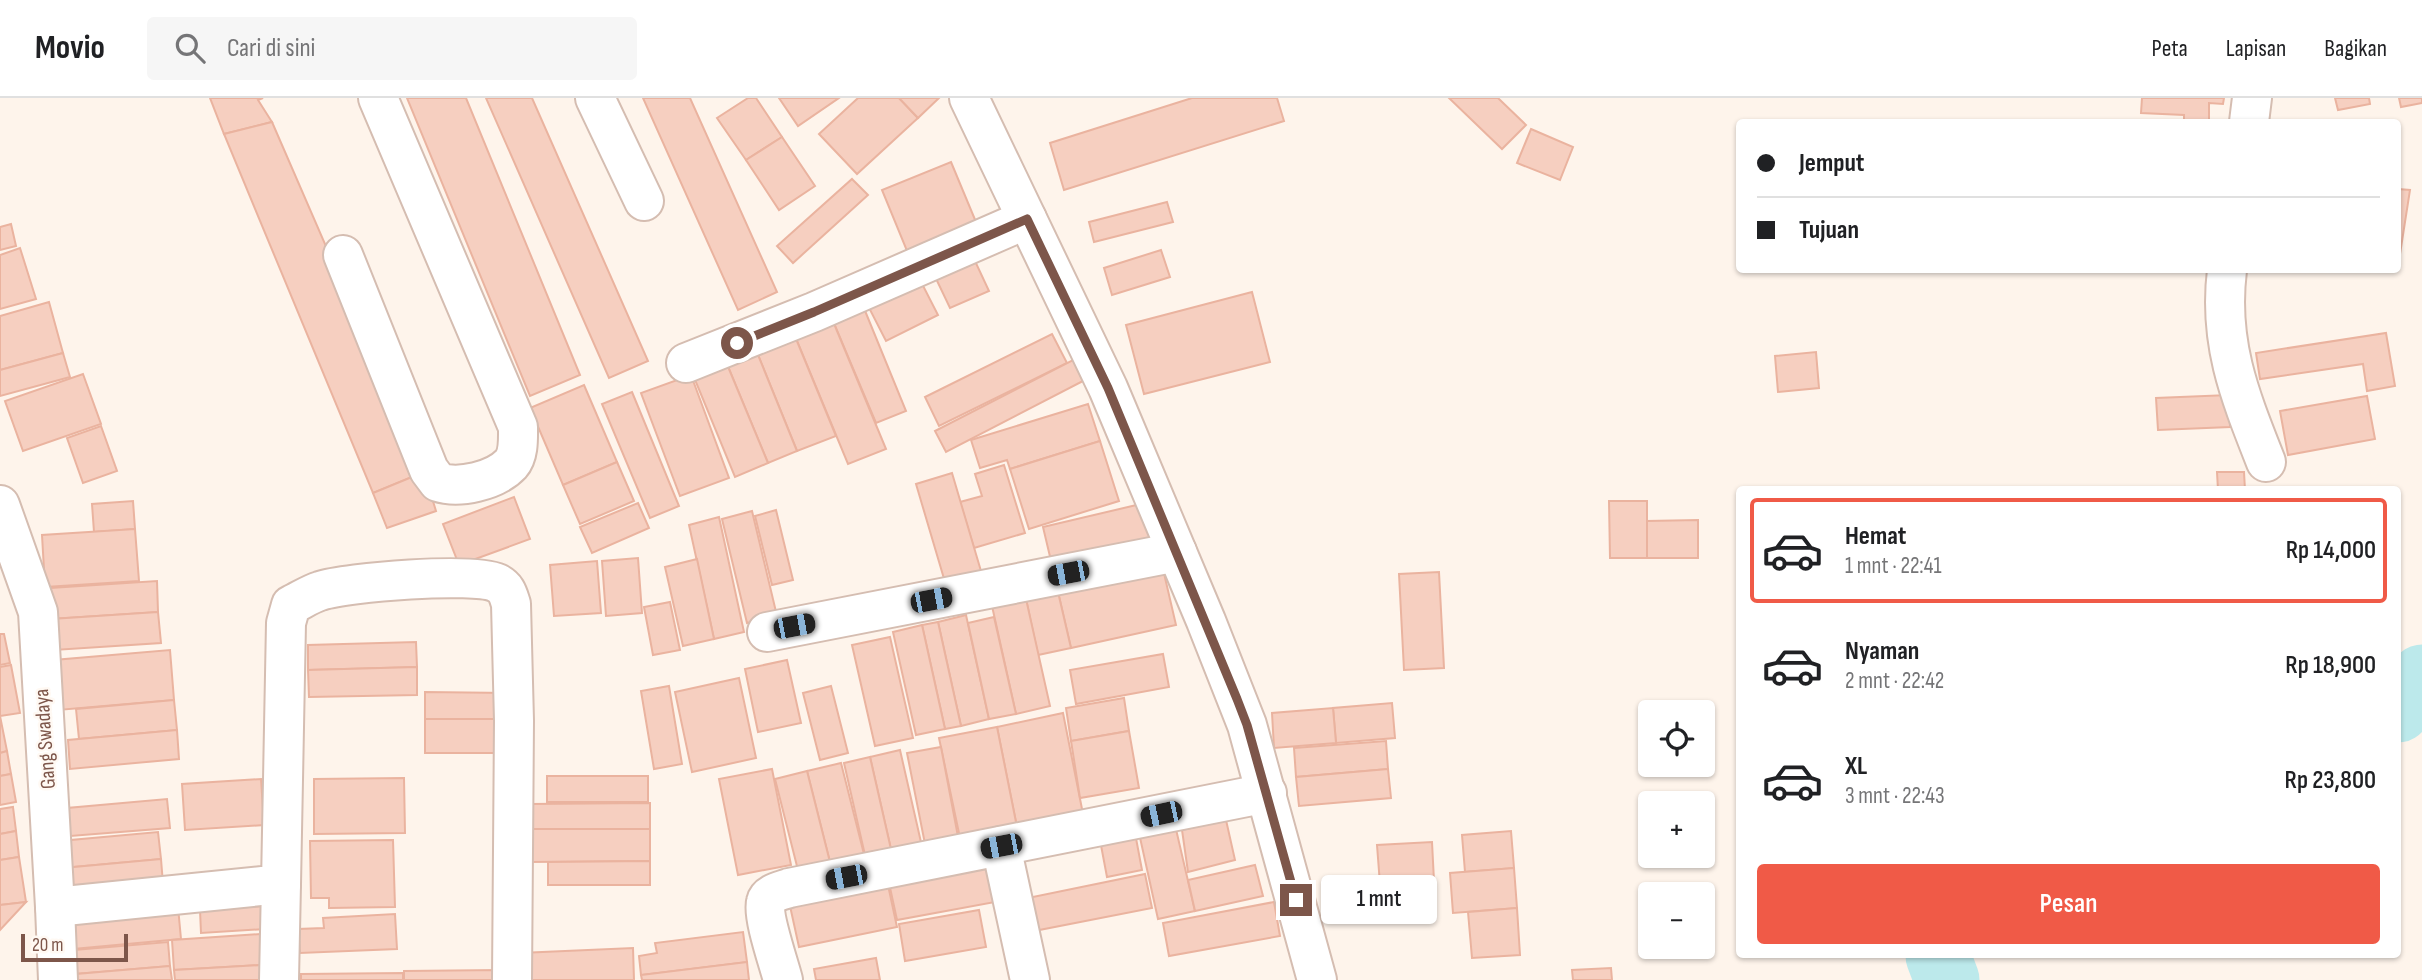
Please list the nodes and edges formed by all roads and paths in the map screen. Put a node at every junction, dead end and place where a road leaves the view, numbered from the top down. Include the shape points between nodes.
1 (379, 98) edge
2 (596, 98) edge
3 (969, 98) edge
4 (2252, 98) edge
5 (2249, 119) edge
6 (644, 201) dead end
7 (1027, 219) junction
8 (343, 255) dead end
9 (2227, 273) edge
10 (686, 363) dead end
11 (2266, 462) dead end
12 (0, 506) edge
13 (1177, 552) junction
14 (767, 632) dead end
15 (1267, 793) junction
16 (1001, 846) junction
17 (281, 884) junction
18 (55, 906) junction
19 (58, 980) edge
20 (279, 980) edge
21 (512, 980) edge
22 (783, 980) edge
23 (1030, 980) edge
24 (1317, 980) edge

1 - 8 street via 518,427 511,464 492,477 458,485 438,482 429,470
2 - 6 street
3 - 7 street
4 - 5 street
7 - 10 street
7 - 13 street via 1108,388
9 - 11 street via 2226,330 2237,387
12 - 18 street, Gang Swadaya via 38,612
13 - 14 street
13 - 15 street via 1247,725
15 - 16 street
15 - 24 street
16 - 22 street via 772,894 766,901 766,916
16 - 23 street
17 - 18 street
17 - 20 street
17 - 21 street via 286,623 291,605 320,591 392,581 494,581 505,589 511,604
18 - 19 street, Gang Swadaya

